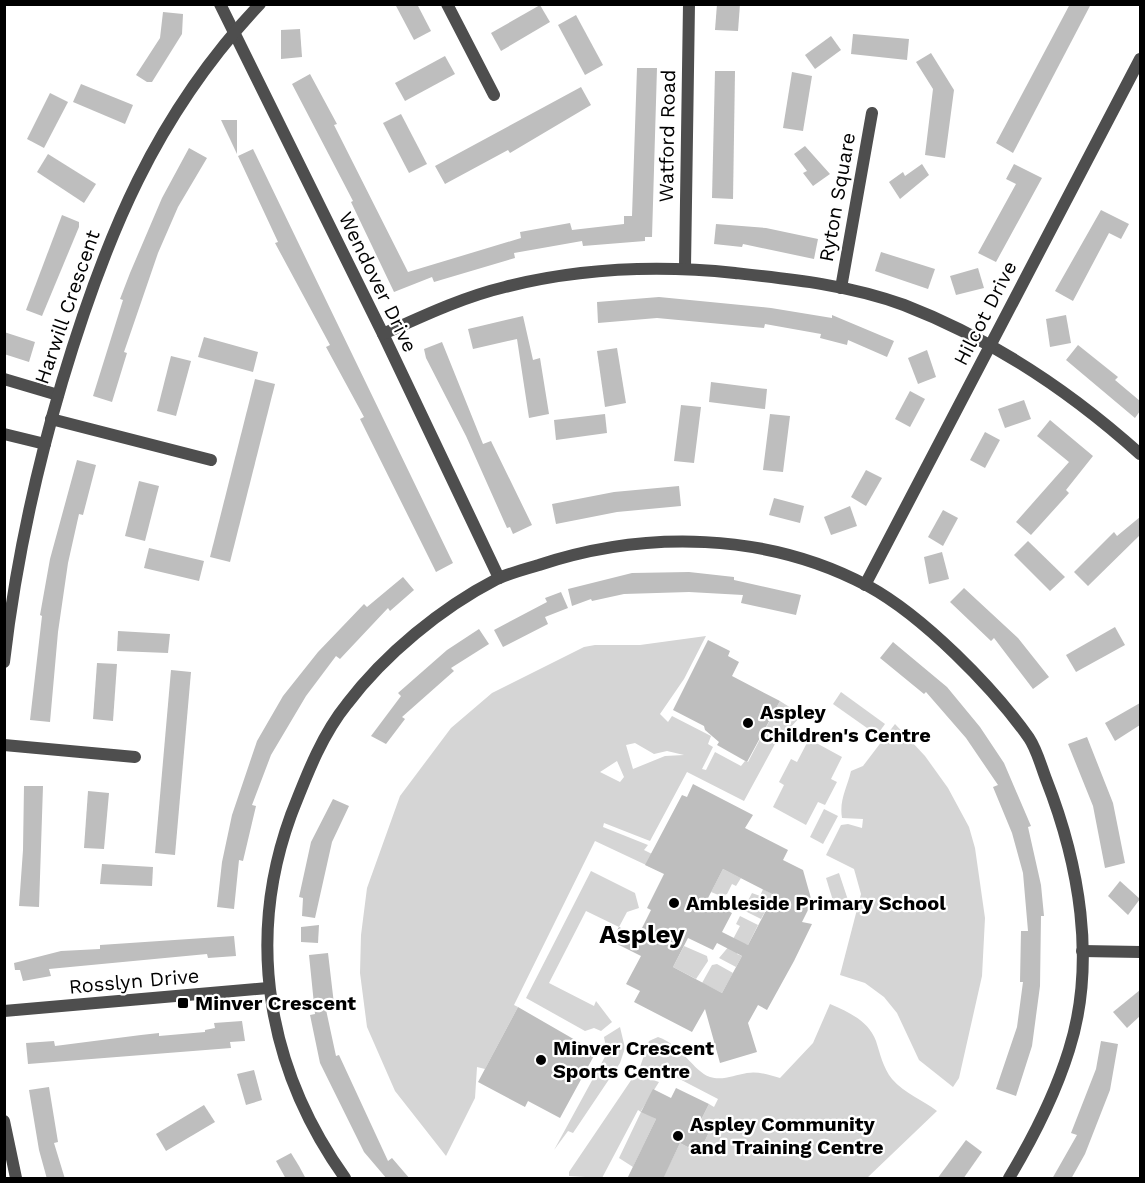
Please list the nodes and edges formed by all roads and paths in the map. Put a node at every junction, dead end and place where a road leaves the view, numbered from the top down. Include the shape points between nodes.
1 (220, 4) edge
2 (260, 4) edge
3 (447, 4) edge
4 (689, 4) edge
5 (234, 33) junction
6 (1140, 59) edge
7 (494, 95) dead end
8 (872, 114) dead end
9 (685, 267) junction
10 (841, 288) junction
11 (383, 334) junction
12 (991, 345) junction
13 (4, 379) edge
14 (58, 395) junction
15 (51, 419) junction
16 (4, 434) edge
17 (45, 444) junction
18 (1140, 454) edge
19 (211, 460) dead end
20 (499, 578) junction
21 (865, 585) junction
22 (4, 662) edge
23 (4, 745) edge
24 (135, 757) dead end
25 (1082, 951) junction
26 (1140, 952) edge
27 (268, 988) junction
28 (4, 1011) edge
29 (4, 1121) edge
30 (16, 1179) edge
31 (345, 1179) edge
32 (1009, 1179) edge

1 - 5 street, Wendover Drive
2 - 5 street, Harwill Crescent
3 - 7 street
4 - 9 street, Watford Road
5 - 11 street, Wendover Drive
5 - 14 street, Harwill Crescent via 183,100 123,208
6 - 12 street, Hilcot Drive
8 - 10 street, Ryton Square
9 - 10 street via 790,278
9 - 11 street via 614,269 504,287 440,308
10 - 12 street via 903,305
11 - 20 street, Wendover Drive
12 - 18 street via 1098,416
12 - 21 street, Hilcot Drive
13 - 14 street
14 - 15 street, Harwill Crescent
15 - 17 street, Harwill Crescent
15 - 19 street
16 - 17 street
17 - 22 street, Harwill Crescent via 24,535
20 - 21 street via 564,556 632,542 677,540 789,556
20 - 27 street via 445,611 397,650 346,705 318,752 279,848 267,934
21 - 25 street via 890,599 955,654 1031,741 1072,855
23 - 24 street
25 - 26 street
25 - 32 street via 1080,997 1070,1047 1034,1136
27 - 28 street, Rosslyn Drive
27 - 31 street via 286,1065 303,1110
29 - 30 street

